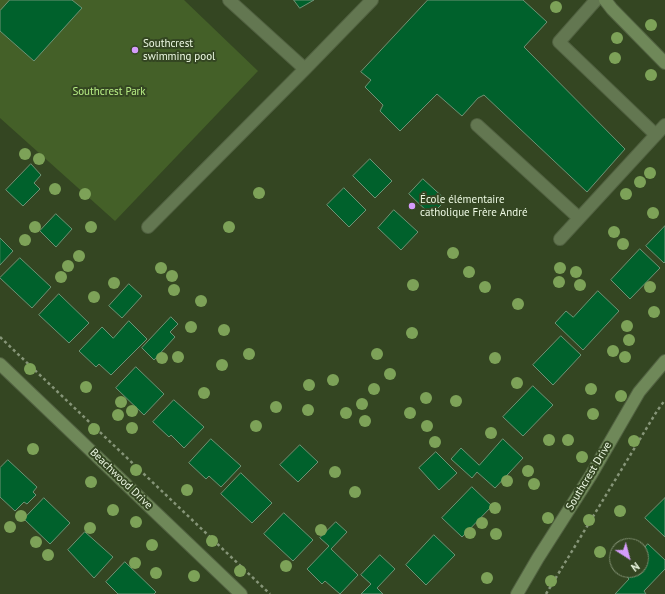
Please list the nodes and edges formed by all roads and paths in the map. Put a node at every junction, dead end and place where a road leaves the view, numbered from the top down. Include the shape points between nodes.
1 (230, 0) edge
2 (372, 0) edge
3 (596, 0) edge
4 (605, 0) edge
5 (665, 63) edge
6 (305, 70) junction
7 (477, 125) dead end
8 (665, 126) edge
9 (656, 135) junction
10 (579, 218) junction
11 (148, 227) dead end
12 (560, 239) dead end
13 (0, 337) edge
14 (665, 361) edge
15 (0, 364) edge
16 (665, 400) edge
17 (241, 594) edge
18 (270, 594) edge
19 (517, 594) edge
20 (546, 594) edge

1 - 6 lane
2 - 6 lane
3 - 9 lane via 559,42
4 - 5 street
6 - 11 lane
7 - 10 lane
8 - 9 lane
9 - 10 lane
10 - 12 lane
13 - 18 path
14 - 19 street, Southcrest Drive via 639,392
15 - 17 street, Beachwood Drive
16 - 20 path

